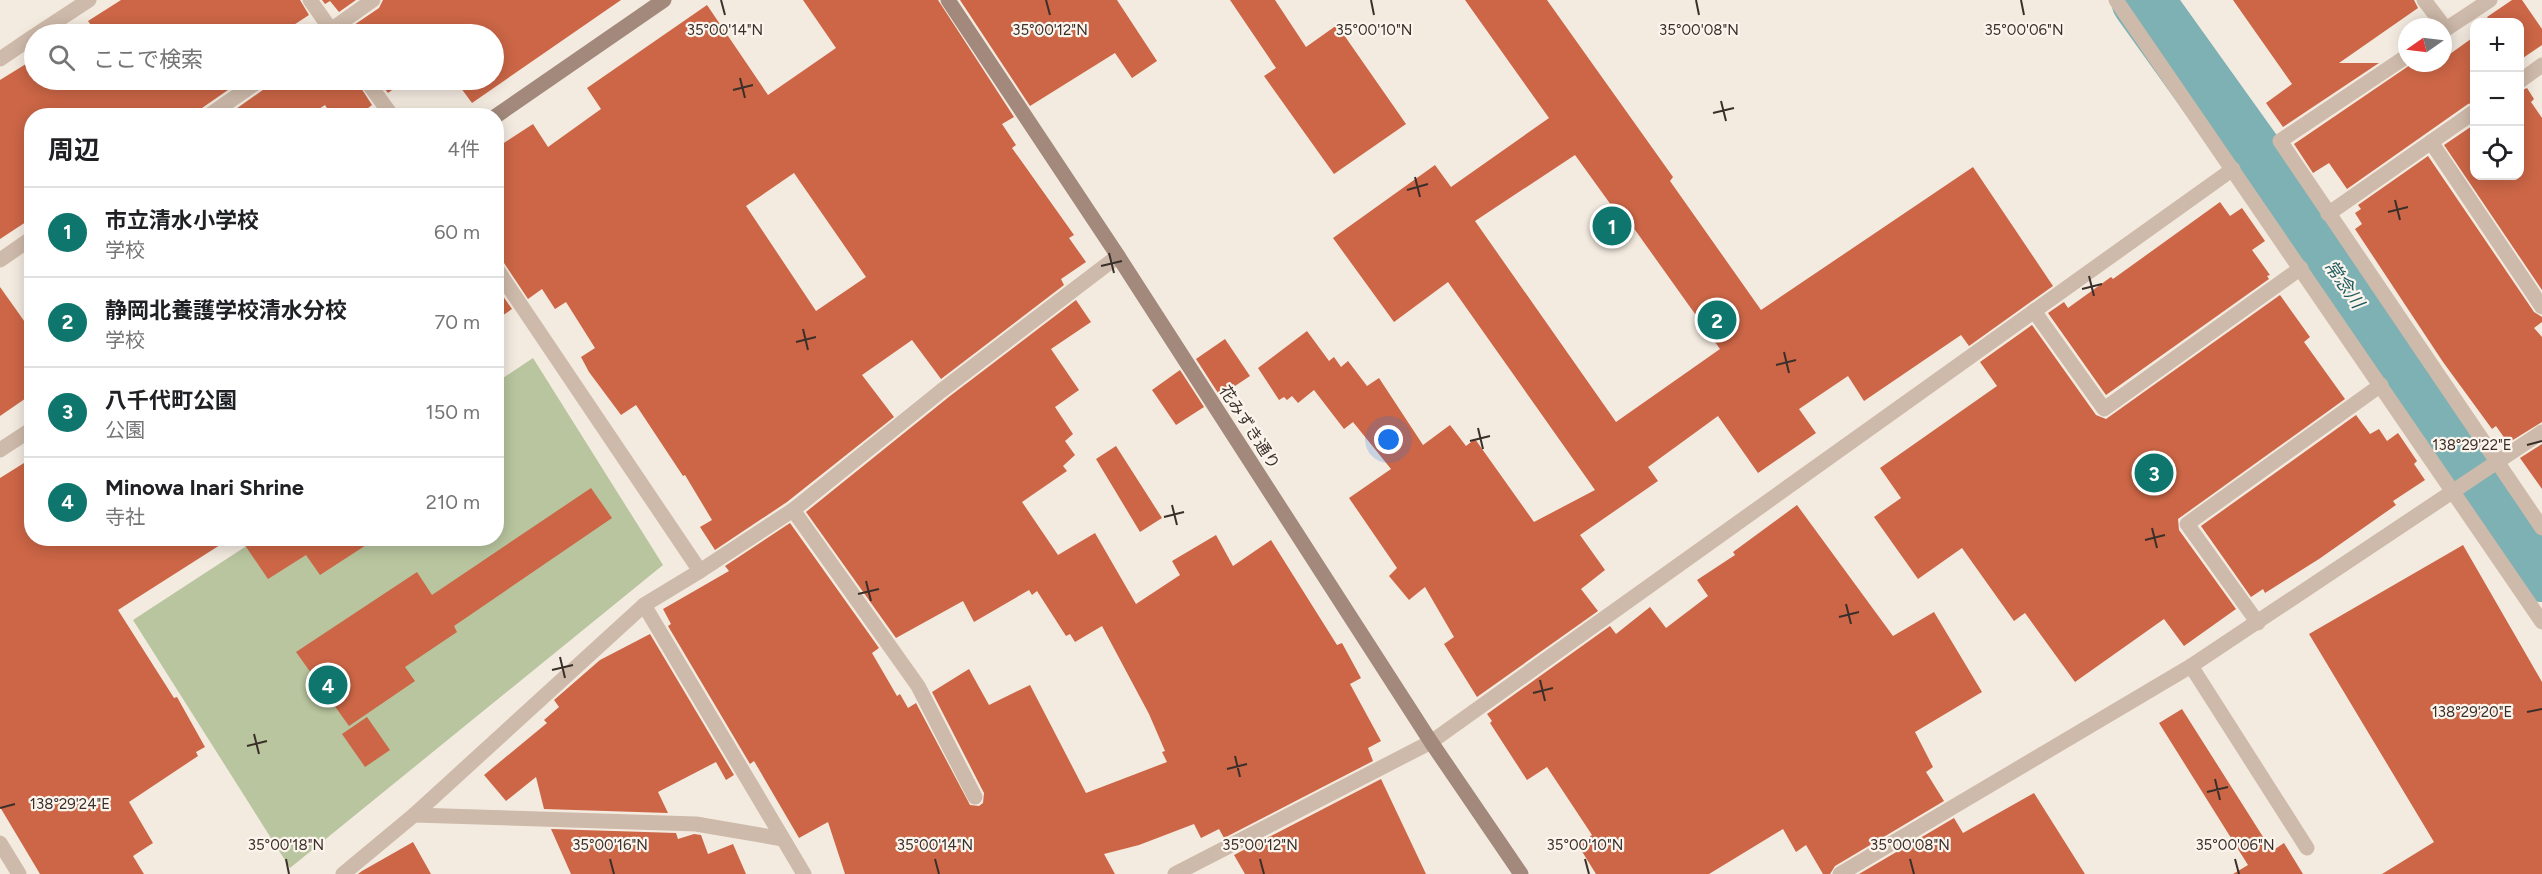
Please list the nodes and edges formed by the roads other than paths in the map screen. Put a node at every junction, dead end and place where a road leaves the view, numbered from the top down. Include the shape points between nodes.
1 (89, 0) edge
2 (310, 0) edge
3 (373, 0) edge
4 (664, 0) edge
5 (948, 0) edge
6 (2116, 0) edge
7 (2424, 0) edge
8 (2490, 0) edge
9 (2436, 18) edge
10 (53, 24) edge
11 (325, 24) edge
12 (342, 24) edge
13 (2452, 25) edge
14 (24, 43) edge
15 (0, 59) edge
16 (2398, 62) edge
17 (2542, 65) edge
18 (2524, 78) edge
19 (246, 90) edge
20 (373, 90) edge
21 (220, 108) edge
22 (386, 108) edge
23 (504, 110) edge
24 (2470, 115) edge
25 (2431, 142) junction
26 (2233, 169) junction
27 (2328, 214) junction
28 (24, 244) edge
29 (1118, 256) junction
30 (0, 260) edge
31 (2301, 268) junction
32 (504, 279) edge
33 (2542, 307) edge
34 (2034, 311) junction
35 (2381, 385) junction
36 (2542, 432) edge
37 (24, 434) edge
38 (0, 450) edge
39 (2496, 463) junction
40 (2455, 492) junction
41 (793, 510) junction
42 (2542, 528) edge
43 (700, 571) junction
44 (644, 605) junction
45 (2542, 622) edge
46 (2258, 623) junction
47 (2191, 666) junction
48 (1431, 742) junction
49 (975, 797) dead end
50 (414, 815) junction
51 (783, 840) junction
52 (0, 843) edge
53 (2307, 848) dead end
54 (19, 874) edge
55 (343, 874) edge
56 (804, 874) edge
57 (1175, 874) edge
58 (1521, 874) edge
59 (1840, 874) edge

1 - 10 street
2 - 11 street
3 - 12 street
4 - 23 street
5 - 29 street, 花みずき通り
6 - 26 street
7 - 9 street
8 - 13 street
14 - 15 street
16 - 27 street via 2280,141
17 - 18 street
19 - 21 street
20 - 22 street
24 - 25 street
25 - 27 street
25 - 33 street
26 - 31 street
26 - 34 street
27 - 39 street
28 - 30 street
29 - 41 street
29 - 48 street, 花みずき通り
31 - 34 street via 2104,409
31 - 35 street
32 - 43 street
34 - 48 street
35 - 40 street
35 - 46 street via 2187,524
36 - 39 street
37 - 38 street
39 - 40 street
39 - 42 street
40 - 45 street
40 - 46 street
41 - 43 street
41 - 49 street via 918,686
43 - 44 street
44 - 50 street
44 - 51 street
46 - 47 street
47 - 53 street
47 - 59 street
48 - 57 street
48 - 58 street, 花みずき通り
50 - 51 street via 696,824
50 - 55 street
51 - 56 street
52 - 54 street

